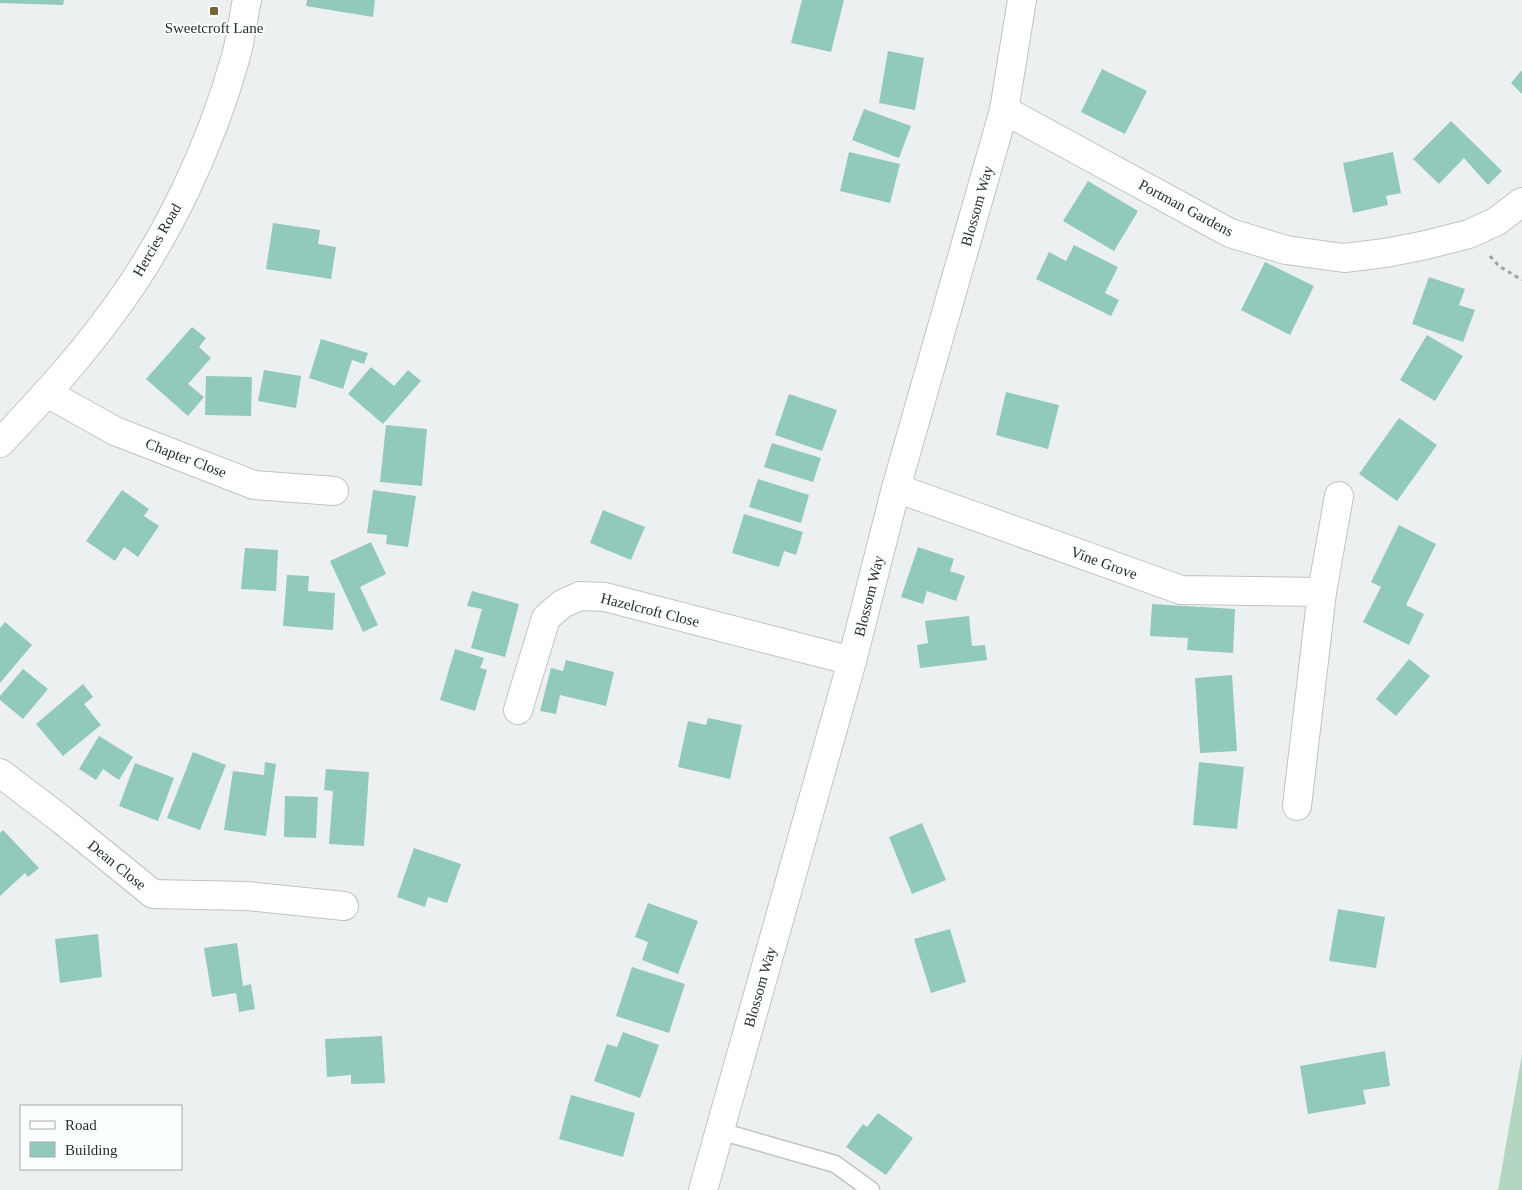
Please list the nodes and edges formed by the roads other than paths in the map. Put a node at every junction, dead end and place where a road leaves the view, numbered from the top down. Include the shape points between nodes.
1 (247, 0) edge
2 (1022, 0) edge
3 (1004, 110) junction
4 (1522, 202) edge
5 (47, 393) junction
6 (0, 443) edge
7 (896, 488) junction
8 (334, 491) dead end
9 (1339, 496) dead end
10 (1322, 592) junction
11 (852, 662) junction
12 (518, 710) dead end
13 (0, 773) edge
14 (1297, 806) dead end
15 (344, 906) dead end
16 (720, 1131) junction
17 (703, 1190) edge
18 (871, 1190) edge

1 - 5 street, Hercies Road via 236,55 214,122 188,184 152,252 110,317
2 - 3 street, Blossom Way
3 - 4 street, Portman Gardens via 1230,232 1286,250 1344,258 1426,245 1469,234 1497,221
3 - 7 street, Blossom Way
5 - 6 street, Hercies Road
5 - 8 street, Chapter Close via 115,431 254,485
7 - 10 street, Vine Grove via 1181,590
7 - 11 street, Blossom Way
9 - 10 street
10 - 14 street
11 - 12 street, Hazelcroft Close via 605,598 580,596 562,604 546,618
11 - 16 street, Blossom Way
13 - 15 street, Dean Close via 153,894 247,896
16 - 17 street, Blossom Way
16 - 18 lane via 835,1164

